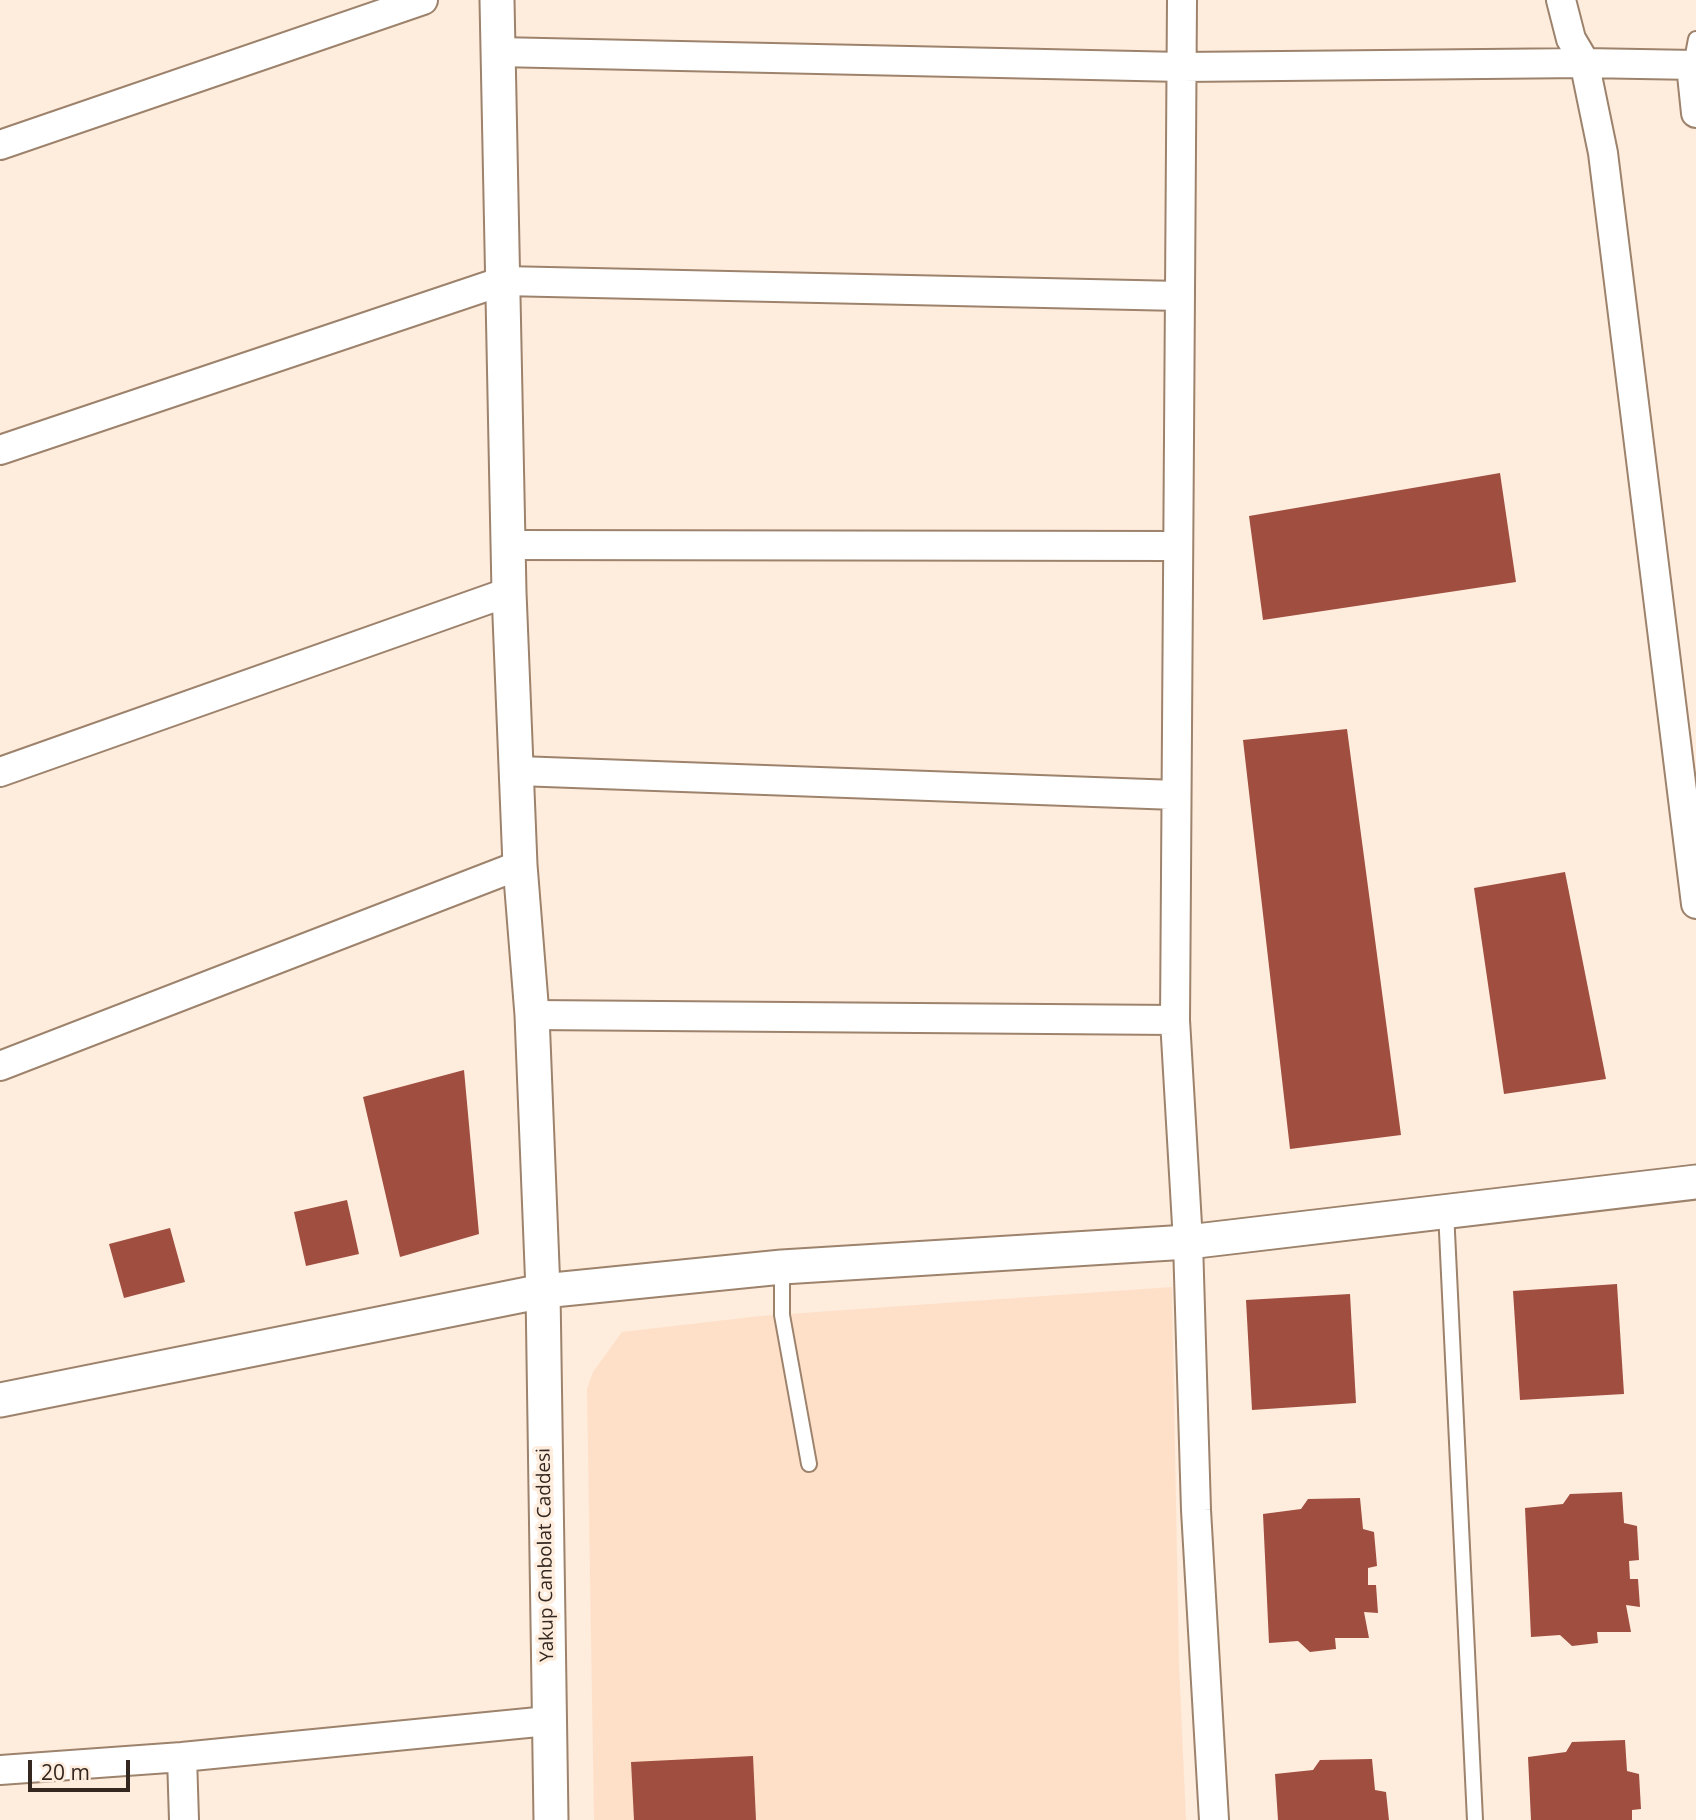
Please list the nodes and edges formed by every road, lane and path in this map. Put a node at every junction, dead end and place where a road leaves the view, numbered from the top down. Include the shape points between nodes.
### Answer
1 (423, 0) edge
2 (497, 0) edge
3 (1182, 0) edge
4 (1561, 0) edge
5 (498, 52) junction
6 (1694, 56) edge
7 (1584, 63) junction
8 (1182, 67) junction
9 (1696, 113) edge
10 (0, 145) edge
11 (503, 281) junction
12 (1180, 296) junction
13 (0, 450) edge
14 (508, 545) junction
15 (1178, 546) junction
16 (509, 593) junction
17 (518, 771) junction
18 (0, 772) edge
19 (1177, 795) junction
20 (520, 865) junction
21 (1696, 904) edge
22 (532, 1015) junction
23 (1175, 1020) junction
24 (0, 1066) edge
25 (1696, 1182) edge
26 (1446, 1211) junction
27 (1188, 1242) junction
28 (782, 1267) junction
29 (543, 1291) junction
30 (0, 1400) edge
31 (808, 1464) dead end
32 (548, 1721) junction
33 (182, 1757) junction
34 (0, 1770) edge
35 (184, 1820) edge
36 (551, 1820) edge
37 (1214, 1820) edge
38 (1475, 1820) edge

1 - 10 street
2 - 5 street, Yakup Canbolat Caddesi
3 - 8 street
4 - 7 street via 1571,39
5 - 8 street
5 - 11 street, Yakup Canbolat Caddesi
6 - 7 street
6 - 9 street
7 - 8 street
7 - 21 street via 1603,153
8 - 12 street
11 - 12 street
11 - 13 street
11 - 14 street, Yakup Canbolat Caddesi
12 - 15 street
14 - 15 street
14 - 16 street, Yakup Canbolat Caddesi
15 - 19 street
16 - 17 street, Yakup Canbolat Caddesi
16 - 18 street
17 - 19 street
17 - 20 street, Yakup Canbolat Caddesi
19 - 23 street
20 - 22 street, Yakup Canbolat Caddesi
20 - 24 street
22 - 23 street
22 - 29 street, Yakup Canbolat Caddesi
23 - 27 street
25 - 26 street
26 - 27 street
26 - 38 lane
27 - 28 street
27 - 37 street via 1196,1510
28 - 29 street
28 - 31 lane via 782,1315
29 - 30 street
29 - 32 street, Yakup Canbolat Caddesi
32 - 33 street
32 - 36 street, Yakup Canbolat Caddesi
33 - 34 street
33 - 35 street

